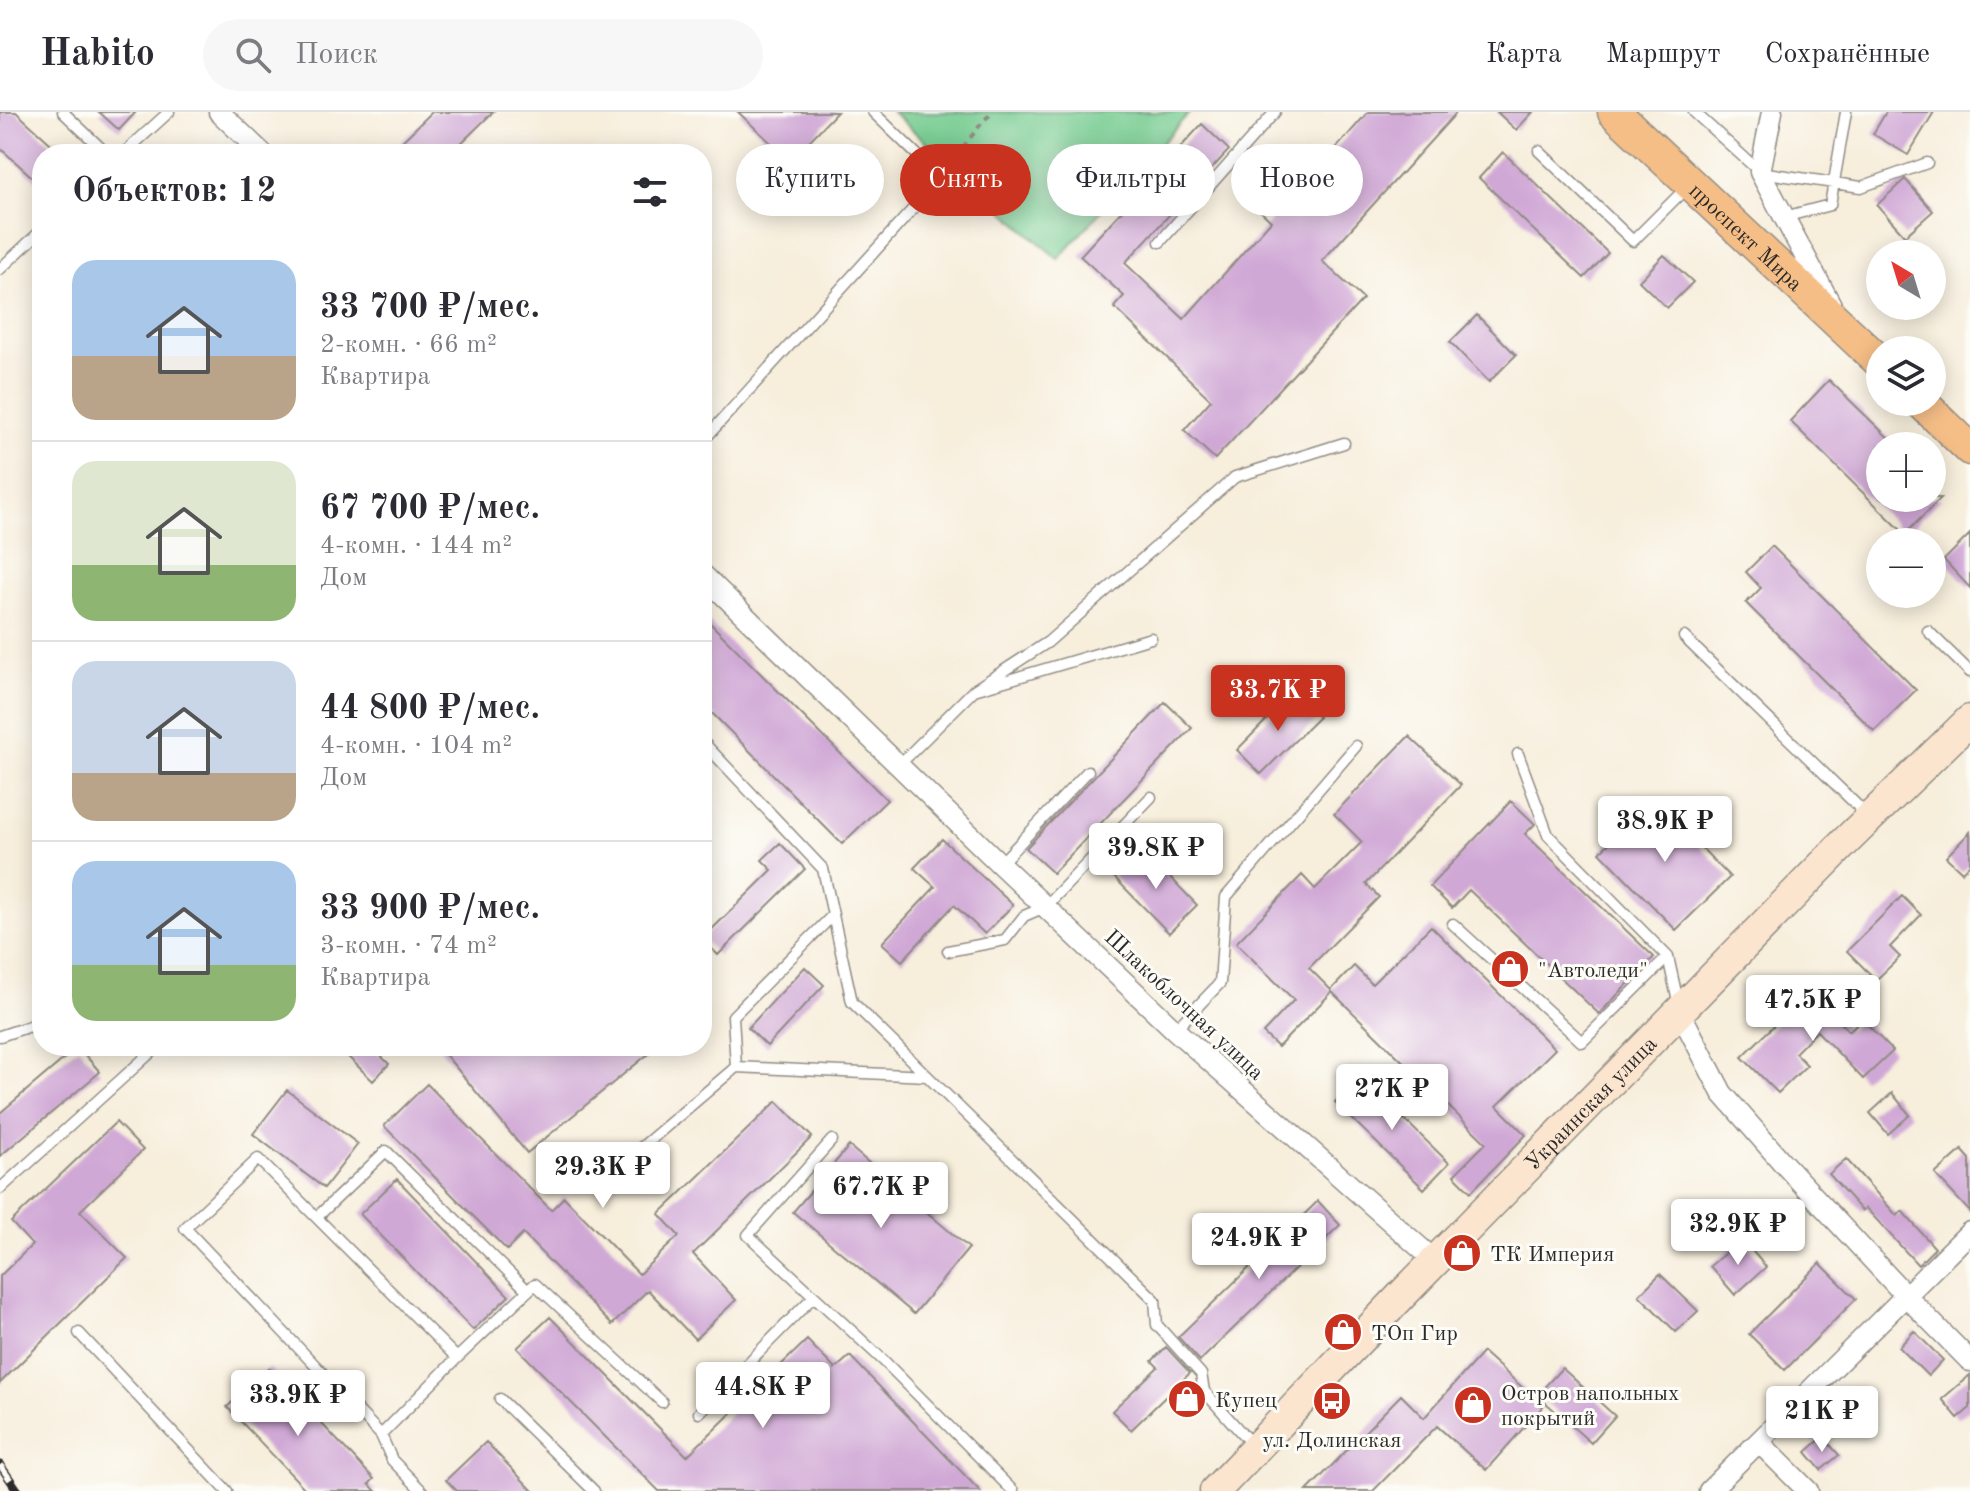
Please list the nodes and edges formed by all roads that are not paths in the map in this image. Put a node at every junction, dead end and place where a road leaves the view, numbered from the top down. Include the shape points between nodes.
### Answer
1 (63, 112) edge
2 (169, 112) edge
3 (219, 112) edge
4 (873, 112) edge
5 (1275, 112) edge
6 (1614, 112) edge
7 (1694, 112) edge
8 (1772, 112) edge
9 (1846, 112) edge
10 (97, 144) edge
11 (134, 144) edge
12 (253, 144) edge
13 (1539, 151) dead end
14 (1927, 163) dead end
15 (1760, 172) junction
16 (1690, 183) junction
17 (1834, 183) junction
18 (1784, 217) junction
19 (32, 239) edge
20 (1160, 242) dead end
21 (0, 269) edge
22 (1843, 326) junction
23 (1866, 348) edge
24 (1937, 416) edge
25 (712, 431) edge
26 (1344, 443) dead end
27 (1969, 445) edge
28 (712, 584) edge
29 (1928, 631) dead end
30 (1684, 637) dead end
31 (1151, 638) dead end
32 (1970, 672) edge
33 (974, 690) junction
34 (1970, 720) edge
35 (1356, 746) dead end
36 (712, 752) edge
37 (1518, 754) dead end
38 (899, 765) junction
39 (1088, 771) dead end
40 (1151, 797) dead end
41 (1870, 818) junction
42 (1000, 864) junction
43 (1045, 907) junction
44 (833, 915) junction
45 (1453, 924) dead end
46 (948, 951) dead end
47 (1668, 957) junction
48 (1680, 1012) junction
49 (32, 1025) edge
50 (1175, 1030) junction
51 (0, 1036) edge
52 (147, 1056) edge
53 (736, 1067) junction
54 (927, 1076) junction
55 (832, 1140) dead end
56 (566, 1156) dead end
57 (0, 1189) edge
58 (317, 1217) junction
59 (1970, 1232) edge
60 (1435, 1261) junction
61 (528, 1291) junction
62 (814, 1296) junction
63 (1906, 1296) junction
64 (79, 1333) dead end
65 (457, 1358) junction
66 (1970, 1361) edge
67 (500, 1399) dead end
68 (662, 1402) dead end
69 (699, 1413) dead end
70 (381, 1435) junction
71 (1759, 1442) junction
72 (1255, 1449) junction
73 (227, 1491) edge
74 (422, 1491) edge
75 (594, 1491) edge
76 (1013, 1491) edge
77 (1215, 1491) edge
78 (1709, 1491) edge
79 (1808, 1491) edge

1 - 10 lane
2 - 11 lane
3 - 12 street
4 - 25 lane via 941,178
5 - 20 lane
6 - 16 main road, проспект Мира
7 - 15 lane
8 - 15 street
9 - 17 lane
13 - 16 lane via 1633,241
14 - 17 lane via 1861,187
15 - 17 lane
15 - 18 street
16 - 22 main road, проспект Мира
17 - 18 lane via 1830,205
18 - 22 street
19 - 21 lane
22 - 23 main road, проспект Мира
24 - 27 main road
26 - 33 lane via 1235,477 1048,642
28 - 38 street, Шлакоблочная улица
29 - 32 lane
30 - 41 lane
31 - 33 lane
33 - 38 lane
34 - 41 main road, Украинская улица
35 - 50 lane via 1226,897 1220,983
36 - 44 lane via 823,869
37 - 47 lane via 1548,835
38 - 42 street, Шлакоблочная улица
39 - 42 lane
40 - 43 lane
41 - 48 main road, Украинская улица
42 - 43 street, Шлакоблочная улица
43 - 46 lane via 1024,916 1005,940
43 - 50 street, Шлакоблочная улица
44 - 53 lane via 733,1016
44 - 54 lane via 852,1002
45 - 47 lane via 1582,1042
47 - 48 lane
48 - 60 main road, Украинская улица
48 - 63 street via 1722,1093
49 - 51 lane
50 - 60 street, Шлакоблочная улица
52 - 57 lane
53 - 54 lane
53 - 56 lane via 609,1175
54 - 72 lane via 1155,1300 1157,1325 1201,1374 1204,1391
55 - 62 lane via 748,1235
58 - 61 lane via 386,1151
58 - 65 lane
58 - 70 lane via 258,1159 185,1228
59 - 63 street
60 - 72 main road, Украинская улица
61 - 65 lane
61 - 68 lane via 535,1284
62 - 69 lane
62 - 76 lane
63 - 66 street
63 - 71 street
64 - 73 lane
65 - 70 lane
67 - 75 lane
70 - 74 lane via 392,1460
71 - 78 street
71 - 79 street
72 - 77 main road, Украинская улица

